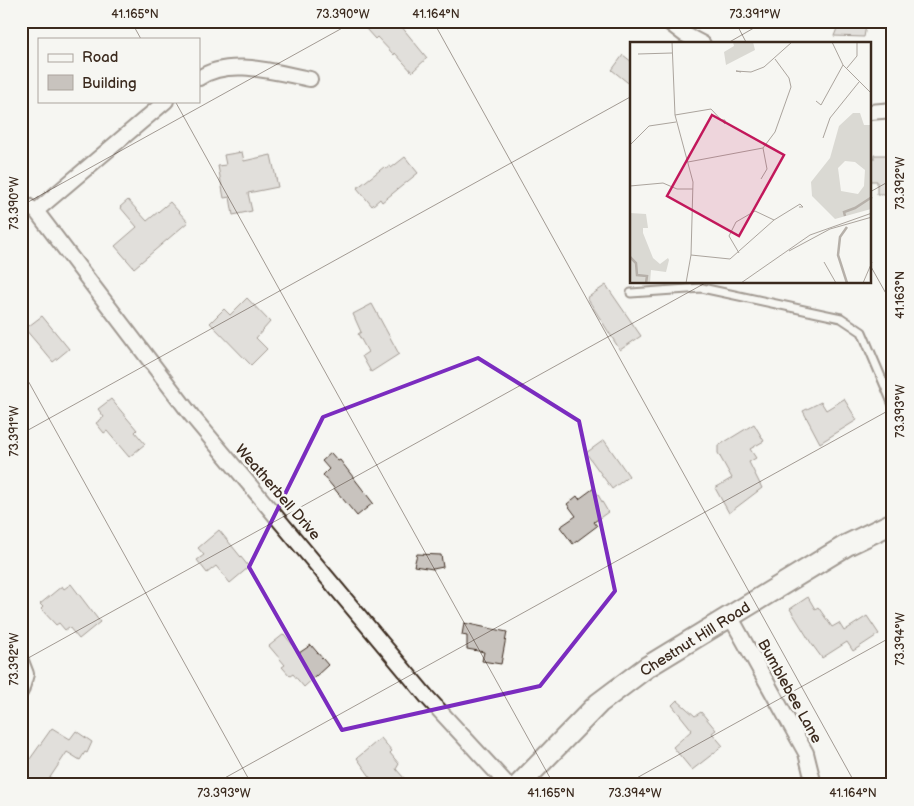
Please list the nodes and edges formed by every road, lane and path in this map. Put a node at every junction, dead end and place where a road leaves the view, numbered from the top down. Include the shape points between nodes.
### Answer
1 (667, 21) edge
2 (699, 42) edge
3 (200, 78) edge
4 (310, 79) dead end
5 (165, 102) edge
6 (893, 110) edge
7 (872, 112) edge
8 (21, 202) edge
9 (36, 211) junction
10 (631, 293) dead end
11 (893, 405) edge
12 (893, 522) edge
13 (730, 616) junction
14 (21, 661) edge
15 (21, 691) edge
16 (508, 785) edge
17 (519, 785) edge
18 (814, 785) edge

1 - 2 street
3 - 4 street via 224,69 245,68
5 - 9 street
6 - 7 street
8 - 9 street, Weatherbell Drive
9 - 16 street, Weatherbell Drive via 192,416 428,696
10 - 11 lane via 702,288 841,318 862,332
12 - 13 main road, Chestnut Hill Road via 847,545
13 - 17 main road, Chestnut Hill Road via 647,667 599,703
13 - 18 street, Bumblebee Lane via 806,754
14 - 15 street via 26,674

